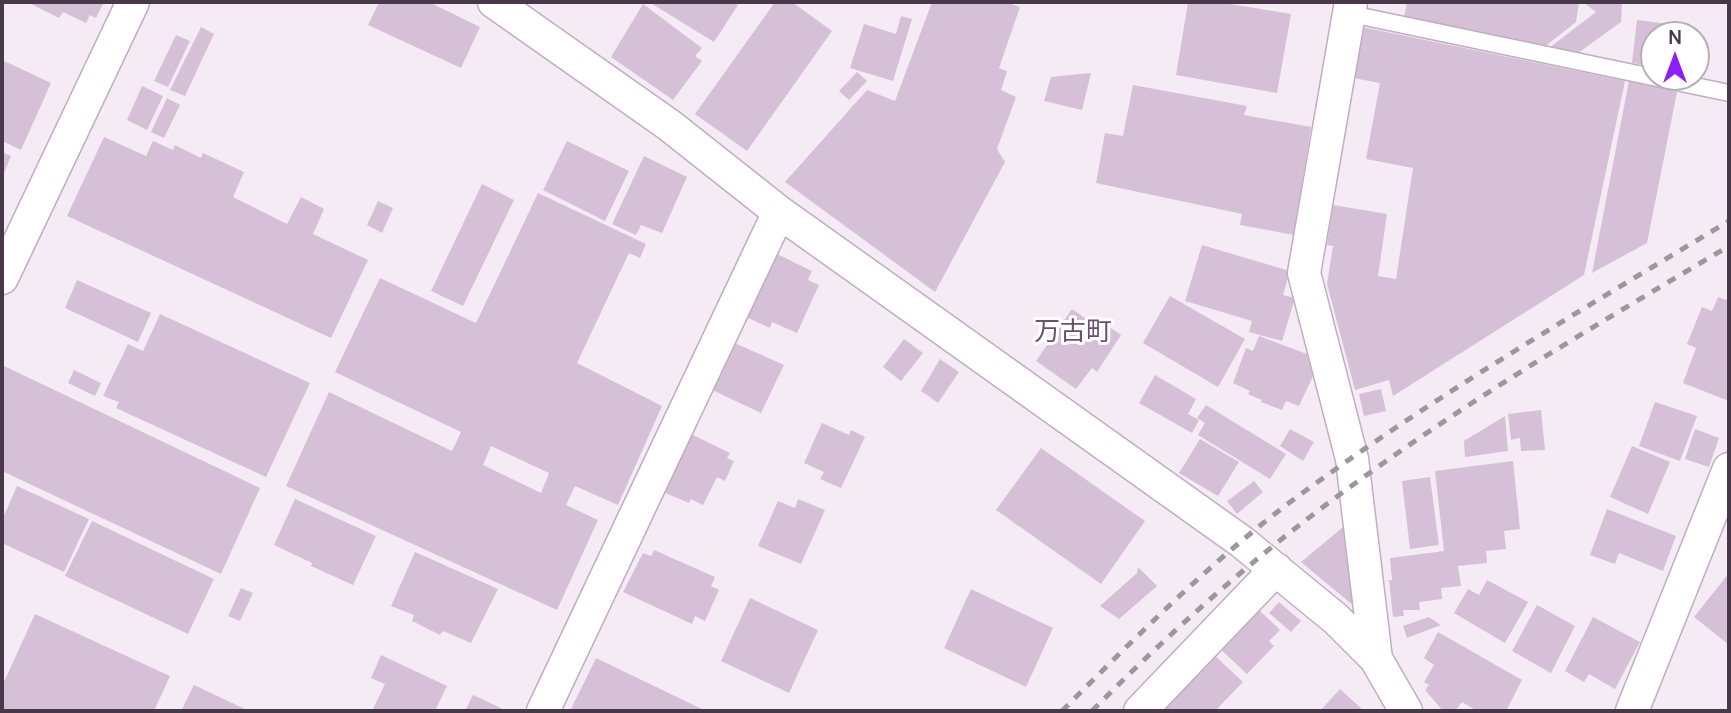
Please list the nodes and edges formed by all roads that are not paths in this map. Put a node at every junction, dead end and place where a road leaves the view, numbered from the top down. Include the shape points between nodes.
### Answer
1 (134, 2) edge
2 (494, 2) edge
3 (1351, 8) edge
4 (1729, 93) edge
5 (779, 212) junction
6 (2, 278) edge
7 (1729, 469) edge
8 (1276, 569) junction
9 (1376, 659) junction
10 (543, 711) edge
11 (1140, 711) edge
12 (1406, 711) edge
13 (1632, 711) edge

1 - 6 street
2 - 5 street via 669,125
3 - 4 lane
3 - 9 street via 1304,272 1352,459
5 - 8 street
5 - 10 street
7 - 13 street
8 - 9 street
8 - 11 street
9 - 12 street

